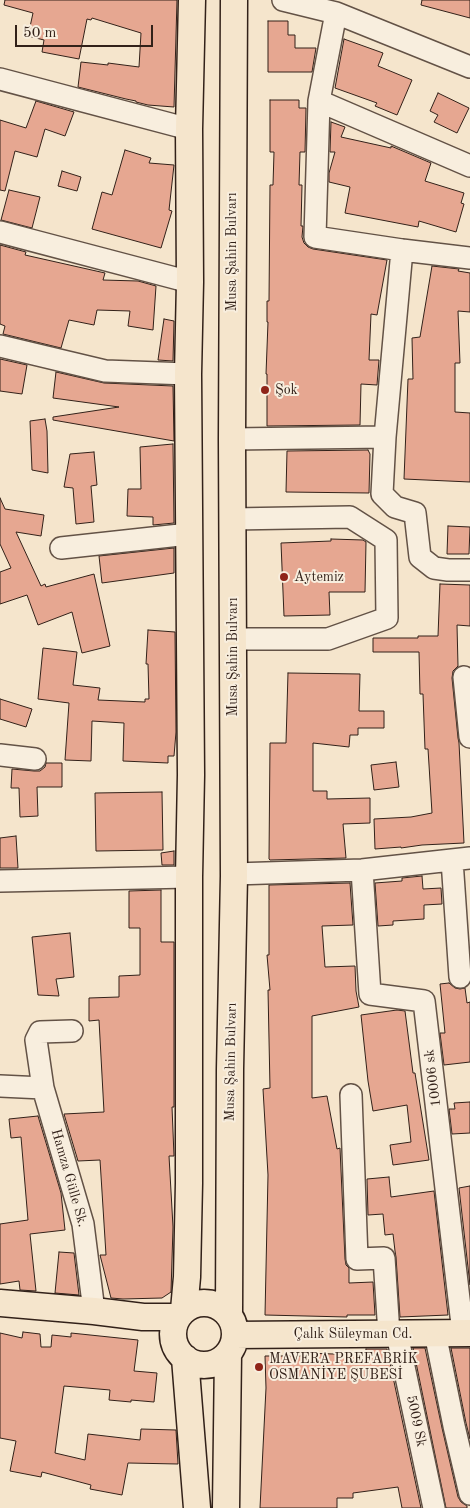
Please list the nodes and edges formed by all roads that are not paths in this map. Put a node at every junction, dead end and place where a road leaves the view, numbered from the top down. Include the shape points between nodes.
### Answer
1 (192, 0) edge
2 (234, 0) edge
3 (284, 0) edge
4 (336, 13) junction
5 (470, 67) edge
6 (0, 79) edge
7 (319, 101) junction
8 (189, 129) junction
9 (470, 166) edge
10 (0, 232) edge
11 (402, 250) junction
12 (470, 258) edge
13 (190, 282) junction
14 (0, 346) edge
15 (188, 374) junction
16 (385, 437) junction
17 (232, 439) junction
18 (232, 519) junction
19 (190, 534) junction
20 (61, 548) dead end
21 (470, 570) edge
22 (233, 639) junction
23 (464, 677) dead end
24 (470, 737) edge
25 (0, 755) edge
26 (35, 759) dead end
27 (461, 859) edge
28 (362, 870) junction
29 (234, 874) junction
30 (189, 878) junction
31 (0, 881) edge
32 (460, 977) dead end
33 (72, 1031) dead end
34 (0, 1086) edge
35 (43, 1088) junction
36 (351, 1095) dead end
37 (0, 1303) edge
38 (94, 1311) junction
39 (0, 1316) edge
40 (180, 1331) junction
41 (435, 1333) junction
42 (466, 1333) edge
43 (393, 1334) junction
44 (231, 1335) junction
45 (470, 1494) edge
46 (197, 1508) edge
47 (226, 1508) edge
48 (434, 1508) edge

1 - 8 main road
2 - 17 main road, Musa Şahin Bulvarı
3 - 4 street
4 - 5 street
4 - 7 street
6 - 8 street
7 - 9 street
7 - 11 street via 315,237
8 - 13 main road
10 - 13 street
11 - 12 street
11 - 16 street
13 - 15 main road
14 - 15 street via 105,371
15 - 19 main road
16 - 17 street
16 - 21 street via 382,494 396,507 415,513 420,557 434,568
17 - 18 main road, Musa Şahin Bulvarı
18 - 22 main road, Musa Şahin Bulvarı
18 - 22 street via 350,517 386,540 387,609 387,618 328,639
19 - 20 street
19 - 30 main road
22 - 29 main road, Musa Şahin Bulvarı
23 - 24 street
25 - 26 street
27 - 28 street
27 - 32 street
28 - 29 street
28 - 42 street, 10006 sk via 370,994 424,1001
29 - 44 main road, Musa Şahin Bulvarı via 230,1079
30 - 31 street
30 - 40 main road via 189,1184 187,1277
33 - 35 street, Hamza Gülle Sk. via 40,1032 36,1040
34 - 35 street
35 - 38 street, Hamza Gülle Sk. via 83,1224
36 - 43 street, 5009 Sk via 357,1259 384,1258
37 - 38 main road
38 - 40 main road via 143,1317
39 - 40 main road via 96,1321
40 - 44 main road via 199,1365 215,1363
40 - 44 main road via 193,1304 203,1302 222,1308
40 - 46 main road
41 - 42 main road, Çalık Süleyman Cd.
41 - 43 main road, Çalık Süleyman Cd.
41 - 45 street
43 - 44 main road, Çalık Süleyman Cd.
43 - 48 street, 5009 Sk
44 - 47 main road, Musa Şahin Bulvarı

